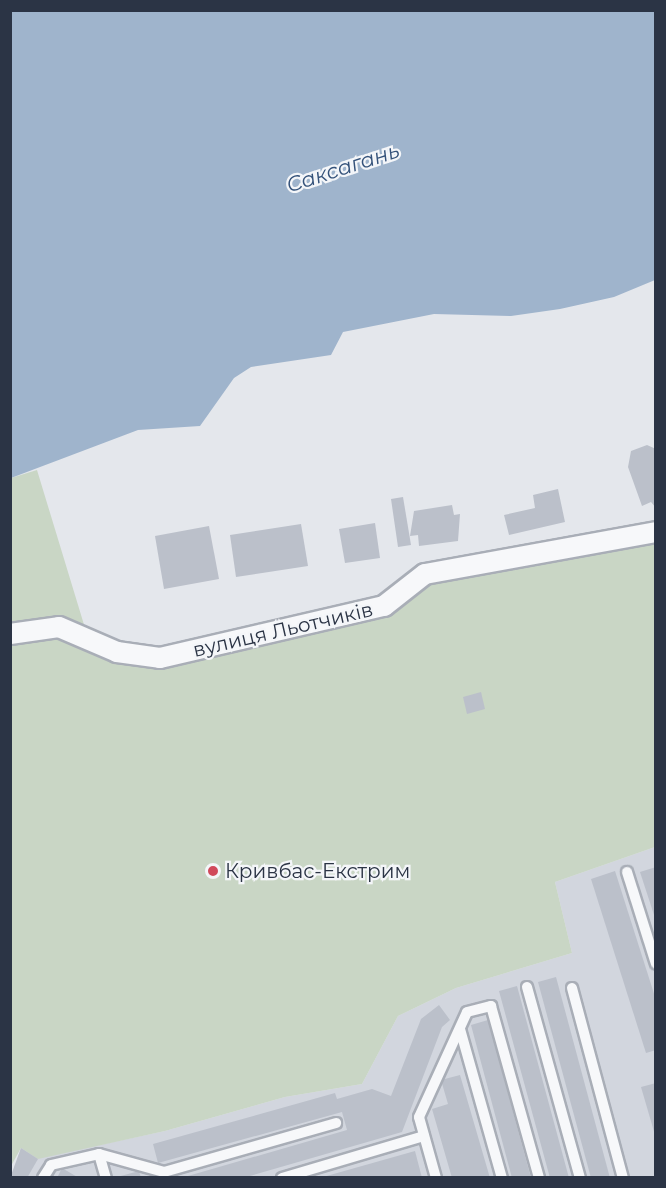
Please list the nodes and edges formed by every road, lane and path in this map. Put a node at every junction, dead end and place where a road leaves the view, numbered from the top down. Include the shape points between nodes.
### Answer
1 (656, 532) edge
2 (10, 634) edge
3 (627, 872) dead end
4 (656, 964) edge
5 (527, 987) dead end
6 (572, 988) dead end
7 (460, 1029) junction
8 (336, 1123) dead end
9 (424, 1136) junction
10 (99, 1154) junction
11 (43, 1178) edge
12 (106, 1178) edge
13 (282, 1178) edge
14 (436, 1178) edge
15 (502, 1178) edge
16 (539, 1178) edge
17 (580, 1178) edge
18 (623, 1178) edge

1 - 2 street, вулиця Льотчиків via 425,574 384,606 160,658 117,652 59,627
3 - 4 lane
5 - 17 lane
6 - 18 lane
7 - 9 lane via 418,1117
7 - 15 lane
7 - 16 lane via 467,1012 491,1006
8 - 10 lane via 164,1172
9 - 13 lane
9 - 14 lane
10 - 11 lane via 51,1165
10 - 12 lane

